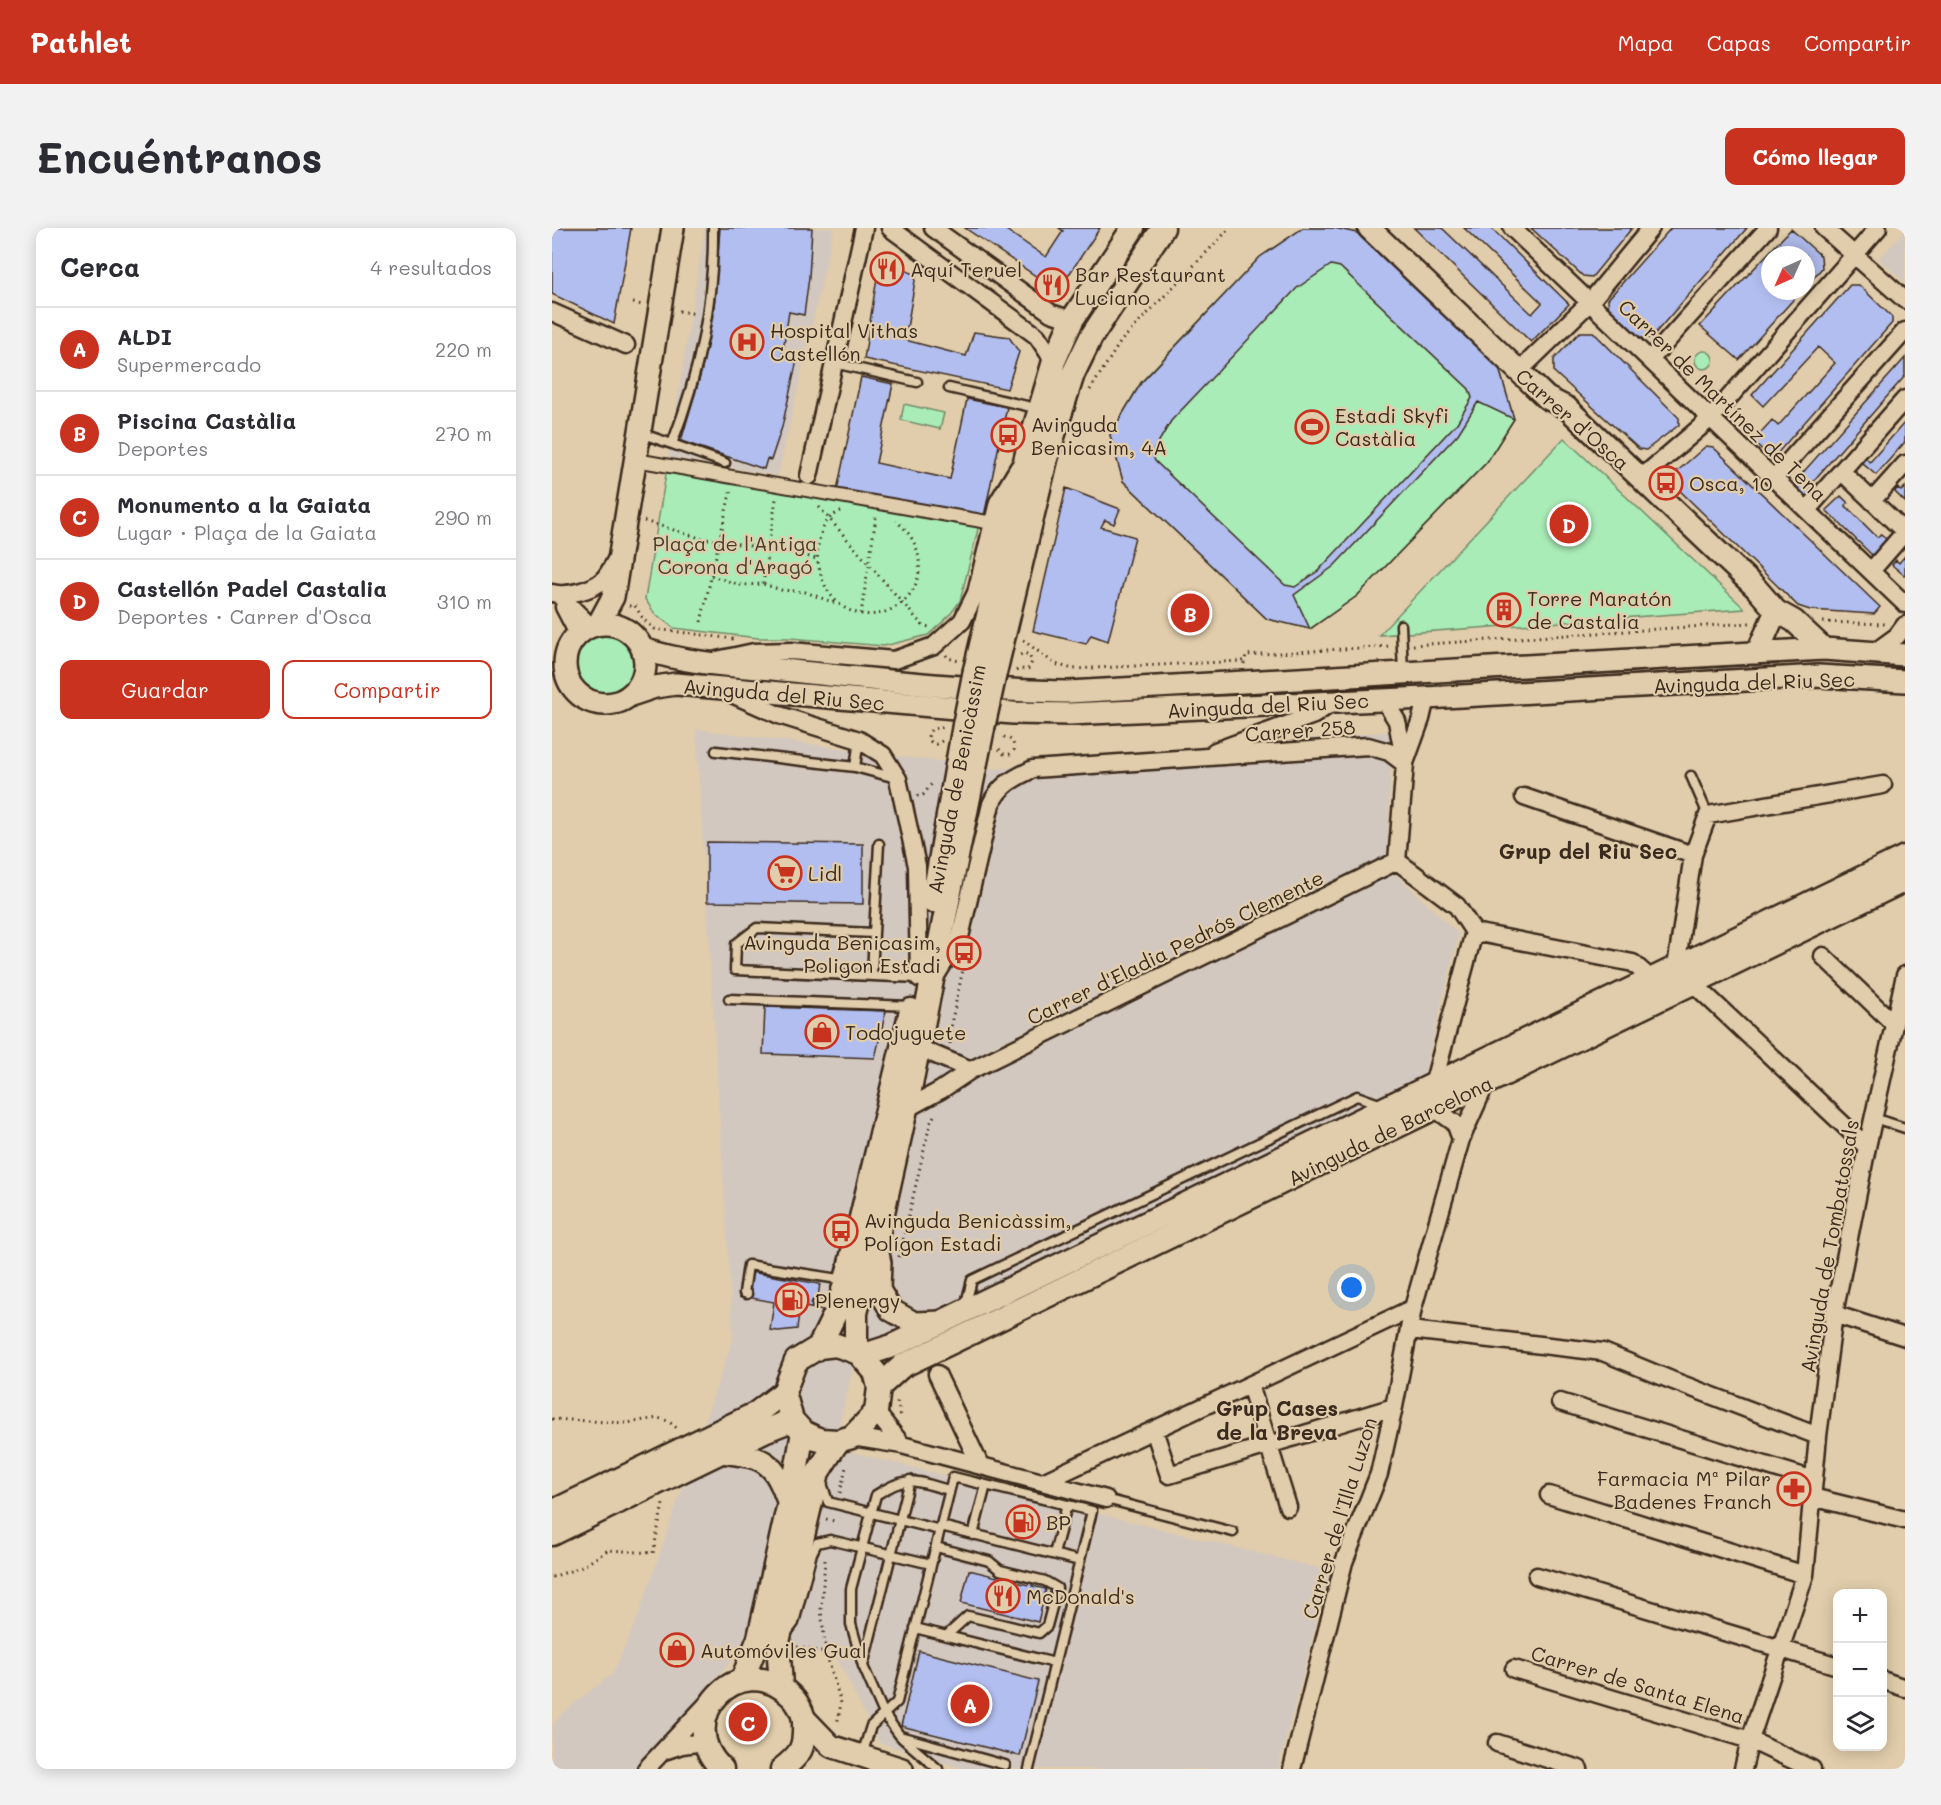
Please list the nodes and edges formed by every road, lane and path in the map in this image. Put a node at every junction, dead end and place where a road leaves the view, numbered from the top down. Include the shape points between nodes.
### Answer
1 (673, 228) edge
2 (713, 228) edge
3 (864, 228) edge
4 (891, 228) edge
5 (933, 228) edge
6 (1133, 228) edge
7 (1163, 228) edge
8 (1230, 228) edge
9 (1369, 228) edge
10 (1512, 228) edge
11 (1651, 228) edge
12 (1768, 228) edge
13 (1824, 228) edge
14 (1878, 228) edge
15 (1854, 255) junction
16 (1905, 300) edge
17 (1035, 302) junction
18 (1590, 302) junction
19 (552, 312) edge
20 (1072, 320) junction
21 (1022, 324) junction
22 (1905, 331) edge
23 (626, 345) dead end
24 (1650, 360) junction
25 (1054, 361) junction
26 (834, 363) junction
27 (1519, 371) junction
28 (917, 382) dead end
29 (949, 388) dead end
30 (1088, 393) dead end
31 (1905, 399) edge
32 (1040, 409) junction
33 (1711, 418) junction
34 (640, 433) junction
35 (672, 444) junction
36 (1027, 453) junction
37 (636, 460) junction
38 (725, 463) dead end
39 (1905, 464) edge
40 (1841, 471) junction
41 (734, 478) junction
42 (1641, 478) junction
43 (1774, 478) junction
44 (807, 483) junction
45 (778, 485) junction
46 (1872, 501) junction
47 (877, 508) junction
48 (1807, 510) junction
49 (627, 515) junction
50 (829, 519) junction
51 (993, 523) junction
52 (719, 541) junction
53 (768, 550) junction
54 (621, 552) junction
55 (817, 559) junction
56 (869, 564) junction
57 (1871, 571) junction
58 (711, 576) junction
59 (763, 584) junction
60 (555, 594) edge
61 (615, 601) junction
62 (836, 603) junction
63 (903, 603) junction
64 (1905, 603) edge
65 (861, 615) junction
66 (1780, 618) junction
67 (701, 622) dead end
68 (1899, 624) edge
69 (1401, 625) dead end
70 (627, 629) junction
71 (952, 631) junction
72 (577, 634) edge
73 (743, 640) dead end
74 (1024, 641) dead end
75 (1402, 646) junction
76 (946, 648) dead end
77 (644, 649) junction
78 (1824, 650) junction
79 (1875, 652) junction
80 (1757, 653) junction
81 (1246, 655) dead end
82 (1905, 655) edge
83 (1243, 661) dead end
84 (708, 662) junction
85 (1016, 663) dead end
86 (986, 671) junction
87 (559, 673) edge
88 (1403, 673) junction
89 (1905, 681) edge
90 (715, 687) junction
91 (634, 694) junction
92 (1426, 698) junction
93 (1384, 700) junction
94 (1333, 702) junction
95 (969, 731) junction
96 (859, 740) junction
97 (946, 745) dead end
98 (717, 751) dead end
99 (1195, 759) junction
100 (1405, 764) junction
101 (855, 767) junction
102 (939, 775) dead end
103 (1691, 776) dead end
104 (898, 779) junction
105 (1008, 781) joint
106 (1883, 785) dead end
107 (1524, 797) dead end
108 (903, 800) junction
109 (1708, 815) junction
110 (879, 844) dead end
111 (1692, 855) junction
112 (1905, 857) edge
113 (1397, 861) junction
114 (1905, 880) edge
115 (1474, 932) junction
116 (874, 933) junction
117 (1823, 956) dead end
118 (1676, 968) junction
119 (1905, 975) edge
120 (872, 976) junction
121 (1651, 980) junction
122 (925, 981) junction
123 (1693, 983) junction
124 (729, 999) dead end
125 (912, 1006) junction
126 (1894, 1024) junction
127 (919, 1048) junction
128 (971, 1070) junction
129 (1486, 1083) junction
130 (1433, 1085) junction
131 (1434, 1108) junction
132 (906, 1109) junction
133 (1874, 1118) junction
134 (1905, 1128) edge
135 (1461, 1139) junction
136 (1867, 1147) junction
137 (876, 1244) junction
138 (846, 1280) junction
139 (747, 1294) dead end
140 (1413, 1308) junction
141 (1834, 1314) junction
142 (943, 1322) junction
143 (1410, 1330) junction
144 (1905, 1337) edge
145 (819, 1347) junction
146 (859, 1354) junction
147 (938, 1374) dead end
148 (1250, 1385) junction
149 (784, 1392) junction
150 (888, 1393) junction
151 (1560, 1402) dead end
152 (1394, 1407) junction
153 (876, 1412) junction
154 (552, 1419) edge
155 (903, 1425) dead end
156 (798, 1426) junction
157 (1154, 1430) junction
158 (1818, 1436) junction
159 (845, 1439) junction
160 (702, 1440) junction
161 (1269, 1444) junction
162 (902, 1445) junction
163 (721, 1452) junction
164 (977, 1464) junction
165 (818, 1472) junction
166 (910, 1480) junction
167 (969, 1481) junction
168 (1043, 1482) junction
169 (986, 1485) junction
170 (1813, 1488) junction
171 (950, 1490) junction
172 (1549, 1496) dead end
173 (1106, 1499) joint
174 (1067, 1505) junction
175 (1288, 1506) dead end
176 (652, 1509) dead end
177 (799, 1510) junction
178 (552, 1512) edge
179 (870, 1513) junction
180 (899, 1520) junction
181 (1905, 1520) edge
182 (834, 1521) dead end
183 (940, 1528) junction
184 (1233, 1532) dead end
185 (552, 1534) edge
186 (973, 1535) junction
187 (861, 1547) junction
188 (936, 1547) junction
189 (891, 1554) junction
190 (1054, 1554) junction
191 (1080, 1561) junction
192 (931, 1564) junction
193 (1805, 1575) junction
194 (1537, 1576) dead end
195 (552, 1577) edge
196 (915, 1628) junction
197 (946, 1636) junction
198 (778, 1642) junction
199 (1780, 1648) junction
200 (826, 1653) dead end
201 (1055, 1663) junction
202 (1833, 1664) edge
203 (863, 1666) junction
204 (1514, 1669) dead end
205 (742, 1680) junction
206 (1887, 1682) edge
207 (781, 1686) junction
208 (1905, 1688) edge
209 (718, 1693) junction
210 (884, 1714) junction
211 (804, 1719) junction
212 (900, 1736) junction
213 (1750, 1740) junction
214 (704, 1742) junction
215 (1497, 1743) dead end
216 (831, 1746) junction
217 (660, 1753) junction
218 (862, 1756) junction
219 (790, 1763) edge
220 (1005, 1764) dead end
221 (646, 1769) edge
222 (722, 1769) edge
223 (902, 1769) edge
224 (938, 1769) edge
225 (1029, 1769) edge
226 (1292, 1769) edge
227 (1579, 1769) edge
228 (1743, 1769) edge
229 (1812, 1769) edge

1 - 34 street
2 - 35 lane via 711,286 699,364
3 - 26 street
4 - 21 street
5 - 17 street
6 - 20 main road, Avinguda de Benicàssim
7 - 86 main road, Avinguda de Benicàssim via 1091,337 1073,374
8 - 30 path via 1121,341
9 - 27 street, Carrer d'Osca
10 - 18 street, Carrer de Martínez de Tena
11 - 18 street
12 - 24 street
13 - 15 street
14 - 15 street
15 - 16 street
15 - 33 street
17 - 20 street
17 - 21 street
18 - 24 street, Carrer de Martínez de Tena
18 - 27 street
19 - 23 street
20 - 25 main road, Avinguda de Benicàssim
21 - 25 street via 1037,336
22 - 43 street
24 - 33 street, Carrer de Martínez de Tena
25 - 32 main road, Avinguda de Benicàssim
26 - 28 lane
26 - 44 street
27 - 42 street, Carrer d'Osca via 1547,398 1567,408
29 - 32 lane
31 - 40 street
32 - 36 main road, Avinguda de Benicàssim
33 - 42 street
33 - 43 street, Carrer de Martínez de Tena
34 - 35 lane
34 - 37 street
35 - 38 lane
36 - 51 street via 998,502
36 - 86 main road, Avinguda de Benicàssim
37 - 41 street
37 - 49 street
39 - 46 street
40 - 46 street
40 - 48 street
41 - 45 street
41 - 52 path
42 - 66 street, Carrer d'Osca via 1756,588
43 - 48 street, Carrer de Martínez de Tena
44 - 45 street
44 - 47 street
44 - 50 path
45 - 53 path
46 - 57 street via 1905,532
47 - 51 street
47 - 56 path
47 - 63 path via 914,539 920,561 916,584
48 - 57 street, Carrer de Martínez de Tena
49 - 52 path
49 - 54 street
50 - 55 path via 820,538
50 - 56 path
51 - 71 street via 976,593 962,621
52 - 53 path
52 - 58 path
53 - 55 path
53 - 59 path
54 - 60 street via 604,579 589,589
54 - 61 street
55 - 62 path via 822,583
56 - 63 path
56 - 65 path
57 - 64 street, Carrer de Martínez de Tena
58 - 59 path via 741,585
58 - 67 path
59 - 62 path
60 - 72 street
61 - 70 street
61 - 72 street
61 - 73 path via 635,606 655,629
62 - 65 path
63 - 65 path via 883,614
63 - 71 path via 923,626
66 - 68 path
66 - 75 path
66 - 78 street, Carrer d'Osca
66 - 80 street
68 - 79 street, Avinguda del Riu Sec via 1897,636
69 - 75 lane
70 - 72 street via 614,624
70 - 77 street
71 - 84 street via 934,646 894,660 791,651 754,652
72 - 87 street
74 - 83 path via 1055,664 1073,669
75 - 81 path
75 - 88 lane
76 - 86 path via 948,658
77 - 84 street, Avinguda del Riu Sec
77 - 91 street via 646,673
78 - 79 street, Avinguda del Riu Sec
78 - 80 street, Avinguda del Riu Sec
79 - 82 street, Avinguda del Riu Sec
80 - 88 street, Avinguda del Riu Sec
84 - 88 street, Avinguda del Riu Sec via 1016,692
85 - 86 path via 1024,653 1032,660 1027,670
86 - 95 main road, Avinguda de Benicàssim, bridge
87 - 91 street via 575,693 594,704 615,704
89 - 92 street, Avinguda del Riu Sec via 1819,676
90 - 91 street, Avinguda del Riu Sec via 676,684
90 - 94 street, Avinguda del Riu Sec via 1013,713
90 - 96 street via 779,715
92 - 93 street, Avinguda del Riu Sec
92 - 100 street
93 - 94 street, Avinguda del Riu Sec
93 - 100 street via 1397,721
94 - 99 street, Carrer 258 via 1314,715
95 - 95 path via 936,744 928,737 933,728
95 - 95 path via 1005,754 1014,750 1011,739
95 - 97 path
95 - 122 main road, Avinguda de Benicàssim
96 - 101 lane
96 - 104 street via 883,755
98 - 101 lane
99 - 100 street, Carrer 258 via 1368,746 1389,752
99 - 105 street, Carrer 258 via 1034,769
100 - 113 street
101 - 104 lane
102 - 108 path via 923,795
103 - 109 lane
104 - 108 street
105 - 122 street, Avinguda de Benicàssim via 990,804 960,937
106 - 109 street
107 - 111 street
108 - 122 street via 917,866
109 - 111 street
110 - 116 lane
111 - 118 street
112 - 118 main road, Avinguda de Barcelona
113 - 115 street via 1457,906
113 - 128 street, Carrer d'Eladia Pedrós Clemente
114 - 123 main road, Avinguda de Barcelona
115 - 121 street via 1633,963
115 - 130 street
116 - 120 lane
116 - 120 lane via 757,928 736,944 735,970
117 - 126 street
118 - 121 main road, Avinguda de Barcelona
119 - 126 street, Avinguda de Tombatossals
120 - 122 lane
121 - 130 main road, Avinguda de Barcelona
122 - 125 main road, Avinguda de Benicàssim
122 - 127 main road, Avinguda de Benicàssim
123 - 129 main road, Avinguda de Barcelona
123 - 136 street
124 - 125 lane
125 - 138 main road, Avinguda de Benicàssim
126 - 133 street, Avinguda de Tombatossals
127 - 128 street
127 - 132 main road, Avinguda de Benicàssim
128 - 132 street, Carrer d'Eladia Pedrós Clemente
129 - 131 main road, Avinguda de Barcelona
129 - 135 street, Carrer de l'Illa Luzon
130 - 142 main road, Avinguda de Barcelona
131 - 135 street via 1455,1123
131 - 150 main road, Avinguda de Barcelona via 902,1366
132 - 137 main road, Avinguda de Benicàssim
133 - 134 lane
133 - 136 street, Avinguda de Tombatossals
135 - 140 street, Carrer de l'Illa Luzon
136 - 141 street, Avinguda de Tombatossals
137 - 142 street, Avinguda de Barcelona via 879,1290 891,1310 914,1323
137 - 146 main road, Avinguda de Benicàssim via 856,1313
138 - 139 lane via 748,1265 744,1293
138 - 145 main road, Avinguda de Benicàssim via 827,1306
140 - 143 street, Carrer de l'Illa Luzon
140 - 148 street
141 - 144 street
141 - 158 street, Avinguda de Tombatossals
142 - 146 main road, Avinguda de Barcelona via 892,1346
143 - 152 street, Carrer de l'Illa Luzon
143 - 158 street via 1603,1352
145 - 146 main road via 836,1346
145 - 149 main road via 796,1361
146 - 150 main road
147 - 164 street
148 - 157 street
148 - 161 street
149 - 156 main road
149 - 160 main road via 755,1414
150 - 153 main road
150 - 155 path
151 - 170 street
152 - 161 street
152 - 226 street, Carrer de l'Illa Luzon via 1379,1474 1344,1562
153 - 159 main road
153 - 162 street
154 - 160 path via 626,1423 658,1418 680,1431 696,1429
156 - 159 main road via 820,1440
156 - 163 main road via 764,1431
156 - 177 main road
157 - 161 street via 1168,1475
157 - 168 street
158 - 170 street, Avinguda de Tombatossals
159 - 162 street
159 - 165 main road
160 - 178 main road
161 - 175 street
162 - 164 street
163 - 177 street via 747,1455 766,1463
163 - 185 main road
164 - 167 lane
164 - 168 street
165 - 177 main road
165 - 179 lane via 828,1502
166 - 171 lane
166 - 179 lane via 894,1483 876,1495
166 - 180 lane
167 - 169 lane
167 - 171 lane via 953,1477
168 - 173 street
169 - 174 lane
169 - 186 lane
170 - 181 street
170 - 193 street, Avinguda de Tombatossals
171 - 183 lane
172 - 193 street
173 - 184 lane
174 - 190 lane
174 - 191 lane via 1092,1511
176 - 195 path via 663,1504 653,1553 608,1550 582,1567
177 - 182 path
177 - 198 main road
177 - 205 main road
179 - 180 lane
179 - 187 lane
180 - 183 lane
180 - 189 lane
183 - 186 lane
183 - 188 lane
186 - 190 lane
187 - 189 lane
187 - 198 lane via 830,1540 817,1543 794,1623
187 - 203 lane via 851,1589 851,1624
188 - 192 lane
188 - 197 lane via 988,1561 1000,1570 1045,1581 1057,1588 1047,1626 1040,1633 968,1616
189 - 192 lane
189 - 203 lane
190 - 191 lane
191 - 201 lane
192 - 196 lane
193 - 199 street, Avinguda de Tombatossals
194 - 199 street
196 - 197 lane
196 - 210 lane via 897,1702
197 - 201 lane
198 - 200 path
198 - 207 main road
199 - 202 street
199 - 213 street, Avinguda de Tombatossals
201 - 225 lane
203 - 210 lane
204 - 213 street, Carrer de Santa Elena
205 - 207 main road via 762,1679
205 - 209 main road
206 - 208 street
207 - 211 main road via 796,1700
209 - 214 main road via 704,1717
209 - 217 street
210 - 212 lane
210 - 218 lane via 871,1726
211 - 216 street
211 - 219 main road via 804,1739
212 - 220 lane
212 - 224 lane
213 - 228 street, Avinguda de Tombatossals
213 - 229 street, Carrer de Santa Elena
214 - 217 street
214 - 222 main road
215 - 227 street
216 - 218 street
216 - 219 street
217 - 221 street
218 - 223 street

